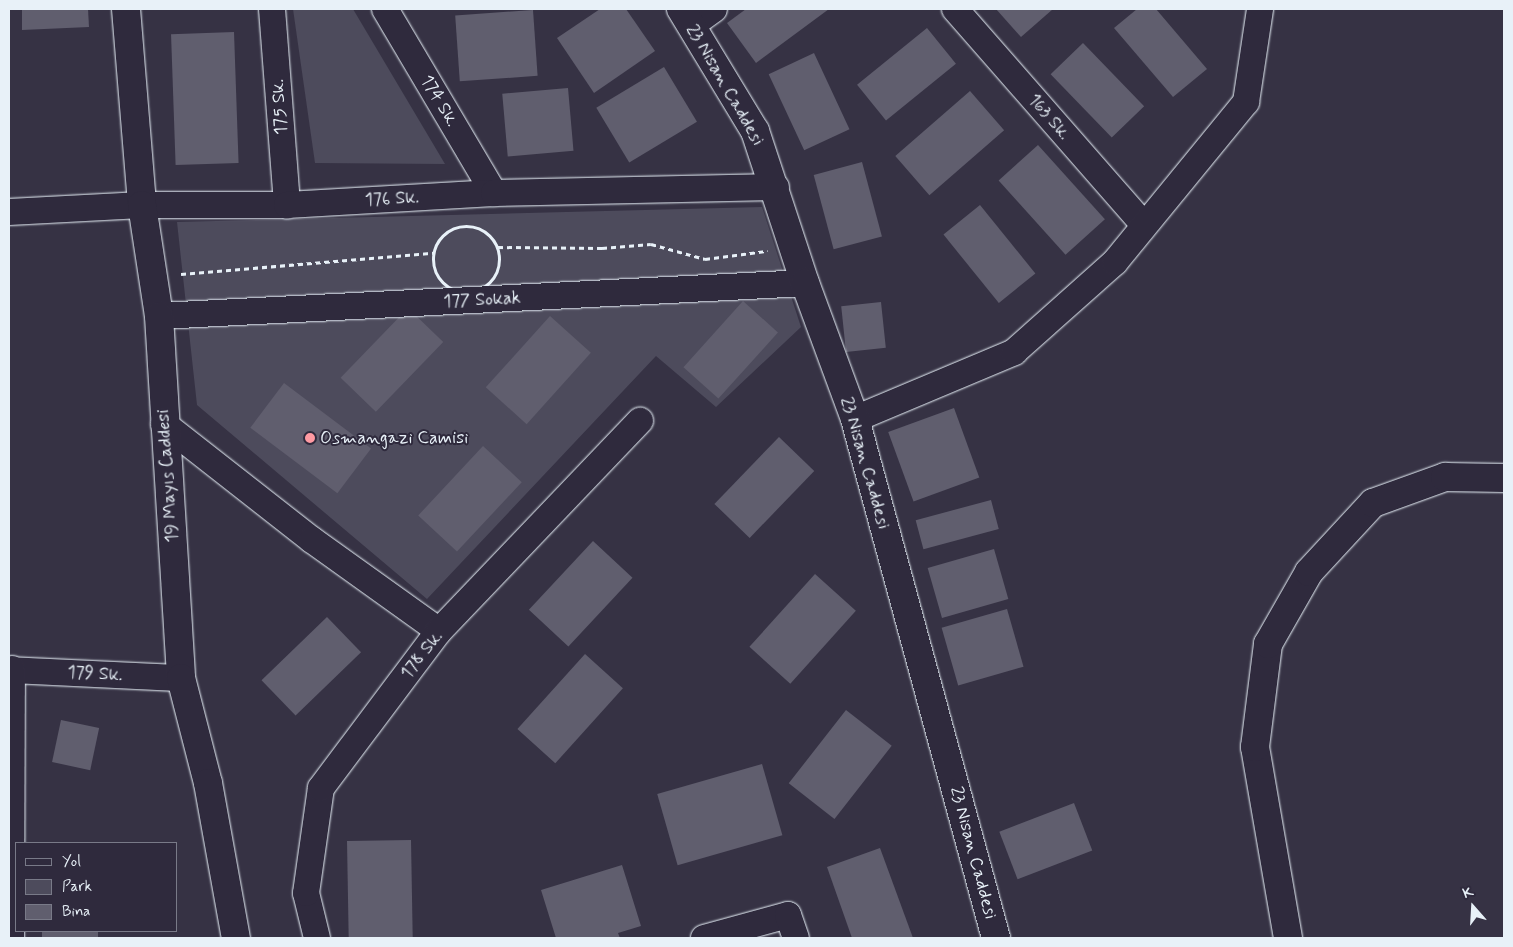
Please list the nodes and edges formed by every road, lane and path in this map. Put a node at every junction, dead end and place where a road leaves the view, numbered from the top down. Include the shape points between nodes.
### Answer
1 (126, 9) edge
2 (272, 9) edge
3 (385, 9) edge
4 (714, 9) edge
5 (955, 9) edge
6 (1260, 9) edge
7 (686, 17) edge
8 (776, 187) junction
9 (494, 193) junction
10 (288, 205) junction
11 (142, 206) junction
12 (9, 212) edge
13 (1143, 224) junction
14 (498, 247) junction
15 (794, 248) junction
16 (434, 253) junction
17 (153, 276) junction
18 (805, 283) junction
19 (159, 316) junction
20 (855, 419) junction
21 (640, 421) dead end
22 (164, 424) junction
23 (1504, 478) edge
24 (439, 631) junction
25 (10, 670) edge
26 (181, 678) junction
27 (11, 938) edge
28 (236, 938) edge
29 (317, 938) edge
30 (704, 938) edge
31 (796, 938) edge
32 (996, 938) edge
33 (1288, 938) edge

1 - 11 street, 19 Mayıs Caddesi
2 - 10 street, 175 Sk.
3 - 9 street, 174 Sk.
4 - 7 street
5 - 13 street, 163 Sk.
6 - 13 street via 1246,102
7 - 8 street, 23 Nisan Caddesi via 755,131
8 - 9 street, 176 Sk.
8 - 15 street, 23 Nisan Caddesi
9 - 10 street, 176 Sk.
10 - 11 street, 176 Sk.
11 - 12 street, 176 Sk.
11 - 17 street, 19 Mayıs Caddesi
13 - 20 street via 1115,262 1014,352
14 - 15 path via 602,248 651,244 705,258
14 - 16 path via 485,230 464,225 444,234
14 - 16 path via 500,258 494,279 475,291 464,292 444,284 433,264
15 - 18 street, 23 Nisan Caddesi
16 - 17 path
17 - 19 street, 19 Mayıs Caddesi
18 - 19 street, 177 Sokak
18 - 20 street, 23 Nisan Caddesi
19 - 22 street, 19 Mayıs Caddesi
20 - 32 street, 23 Nisan Caddesi
21 - 24 street, 178 Sk.
22 - 24 street via 312,540
22 - 26 street, 19 Mayıs Caddesi
23 - 33 street via 1445,477 1373,503 1309,572 1268,644 1255,747
24 - 29 street, 178 Sk. via 321,788 306,893
25 - 26 street, 179 Sk.
25 - 27 street
26 - 28 street, 19 Mayıs Caddesi via 208,783
30 - 31 street via 788,915

